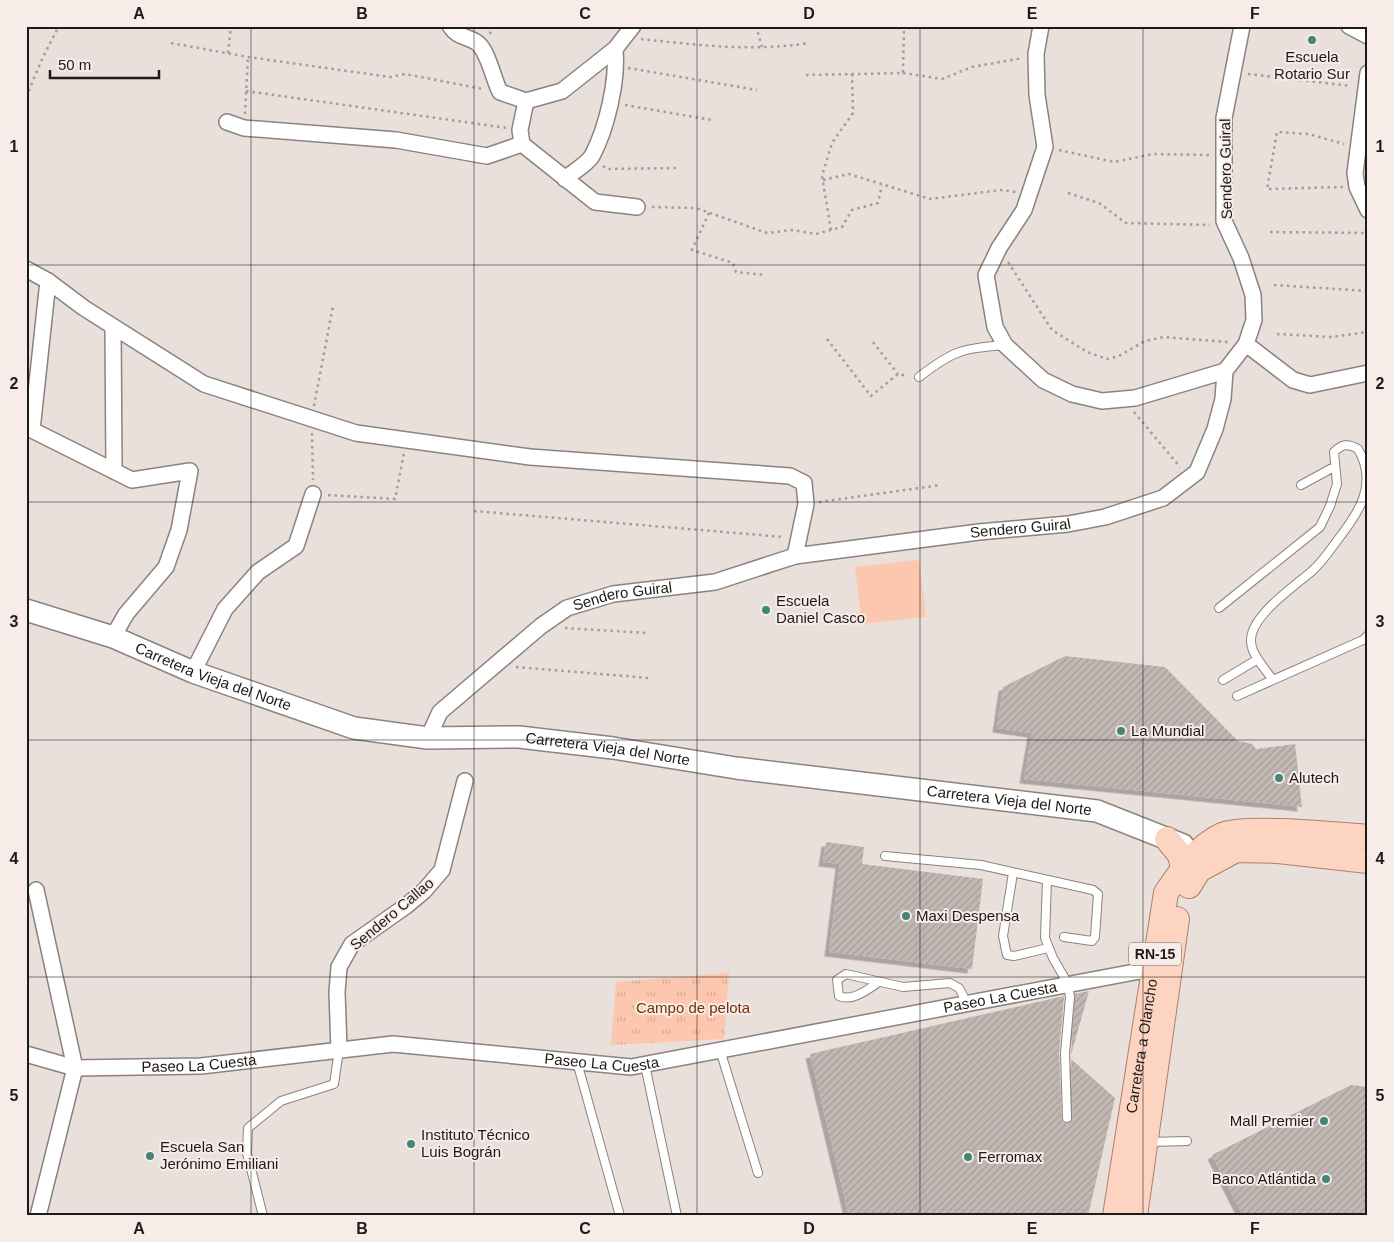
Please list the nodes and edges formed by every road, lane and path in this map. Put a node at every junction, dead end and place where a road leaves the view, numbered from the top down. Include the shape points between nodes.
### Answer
1 (59, 26) edge
2 (231, 26) edge
3 (450, 26) edge
4 (756, 26) edge
5 (904, 26) edge
6 (1041, 26) edge
7 (1242, 26) edge
8 (1350, 26) edge
9 (1368, 36) edge
10 (624, 38) edge
11 (171, 43) dead end
12 (809, 43) dead end
13 (762, 47) junction
14 (228, 53) junction
15 (1036, 54) junction
16 (248, 57) junction
17 (617, 66) junction
18 (1234, 71) junction
19 (903, 73) junction
20 (806, 74) dead end
21 (852, 74) junction
22 (1367, 80) edge
23 (757, 90) dead end
24 (246, 91) junction
25 (500, 92) junction
26 (26, 97) edge
27 (526, 101) junction
28 (611, 102) junction
29 (712, 120) dead end
30 (227, 122) dead end
31 (244, 128) junction
32 (521, 137) junction
33 (1045, 147) junction
34 (1357, 149) junction
35 (1223, 156) junction
36 (591, 157) junction
37 (678, 168) dead end
38 (566, 179) junction
39 (823, 180) junction
40 (882, 185) junction
41 (1357, 187) junction
42 (1068, 193) dead end
43 (1030, 194) junction
44 (637, 207) joint
45 (1368, 210) edge
46 (709, 213) junction
47 (1226, 226) junction
48 (831, 230) junction
49 (1270, 232) dead end
50 (1368, 233) edge
51 (999, 248) junction
52 (26, 269) edge
53 (765, 275) dead end
54 (48, 281) junction
55 (1274, 285) dead end
56 (1368, 291) edge
57 (333, 306) dead end
58 (113, 326) junction
59 (1368, 332) edge
60 (1277, 334) dead end
61 (827, 339) dead end
62 (873, 342) dead end
63 (1246, 344) junction
64 (1005, 346) junction
65 (1225, 371) junction
66 (1368, 373) edge
67 (898, 374) junction
68 (919, 377) joint
69 (1122, 399) junction
70 (312, 418) junction
71 (29, 428) edge
72 (407, 440) junction
73 (1334, 467) junction
74 (114, 471) junction
75 (1189, 478) junction
76 (941, 485) dead end
77 (1301, 485) dead end
78 (313, 494) junction
79 (806, 504) junction
80 (474, 511) dead end
81 (798, 538) junction
82 (795, 556) junction
83 (1219, 608) dead end
84 (26, 610) edge
85 (541, 626) junction
86 (647, 633) dead end
87 (1368, 636) edge
88 (113, 637) junction
89 (1258, 659) junction
90 (495, 665) junction
91 (193, 672) junction
92 (649, 678) dead end
93 (1223, 680) dead end
94 (1273, 680) junction
95 (1237, 696) dead end
96 (428, 738) junction
97 (465, 781) dead end
98 (1368, 837) edge
99 (1168, 839) junction
100 (1199, 851) junction
101 (885, 856) dead end
102 (1368, 860) edge
103 (1182, 868) junction
104 (1012, 873) junction
105 (1047, 880) junction
106 (36, 890) dead end
107 (1064, 937) dead end
108 (1048, 948) junction
109 (1162, 967) junction
110 (879, 982) junction
111 (1068, 984) junction
112 (967, 1003) junction
113 (339, 1050) junction
114 (720, 1050) junction
115 (26, 1054) edge
116 (577, 1062) junction
117 (645, 1064) junction
118 (75, 1068) junction
119 (1067, 1118) dead end
120 (1187, 1141) dead end
121 (1145, 1142) junction
122 (758, 1174) dead end
123 (38, 1216) edge
124 (263, 1216) edge
125 (620, 1216) edge
126 (677, 1216) edge
127 (1115, 1216) edge
128 (1136, 1216) edge

1 - 26 path
2 - 14 path
3 - 25 street via 462,38 477,42 486,53
4 - 13 path
5 - 19 path
6 - 15 street
7 - 18 street, Sendero Guiral
8 - 9 street
10 - 13 path via 713,47
10 - 17 street
10 - 27 street via 562,90
11 - 14 path
12 - 13 path
14 - 16 path
15 - 19 path via 972,68 942,80
15 - 33 street
16 - 24 path
16 - 25 path via 390,76 405,74
17 - 23 path
17 - 28 street
18 - 22 path via 1266,78
18 - 35 street, Sendero Guiral via 1224,118
19 - 21 path
20 - 21 path
21 - 39 path via 852,113 832,143
22 - 34 street
24 - 31 path
24 - 32 path
25 - 27 street
27 - 32 street
28 - 29 path
28 - 36 street
30 - 31 street
31 - 32 street via 396,140 487,156
32 - 38 street
33 - 35 path via 1114,162 1153,154
33 - 43 street
34 - 41 street
34 - 41 path via 1308,134 1277,132 1268,189
35 - 47 street, Sendero Guiral
36 - 37 path via 607,169
36 - 38 street
38 - 44 street via 595,202
39 - 40 path via 848,174
39 - 48 path
40 - 43 path via 930,199 1001,190
40 - 48 path via 878,203 852,210 842,227
41 - 45 street
42 - 47 path via 1099,204 1126,224
43 - 51 street via 1024,210
44 - 46 path via 696,208
46 - 48 path via 767,232 792,230 816,234
46 - 53 path via 692,250 733,263 736,272
47 - 63 street, Sendero Guiral via 1253,295 1254,320
49 - 50 path
51 - 63 path via 1052,330 1087,352 1106,359 1145,341 1164,337
51 - 64 street via 986,274 995,327
52 - 54 street
54 - 58 street
54 - 71 street
55 - 56 path
57 - 70 path
58 - 70 street via 204,384
58 - 74 street
59 - 60 path via 1331,337
61 - 67 path via 871,396
62 - 67 path
63 - 65 street, Sendero Guiral
63 - 66 street via 1294,380 1310,385
64 - 68 lane via 964,350 948,356
64 - 69 street via 1043,380 1072,394 1102,401
65 - 69 street
65 - 75 street, Sendero Guiral via 1223,399 1215,429 1197,472
67 - 68 path
69 - 75 path
70 - 72 street via 356,433
70 - 78 path
71 - 74 street
72 - 78 path via 395,499
72 - 79 street via 530,457 790,476 804,483
73 - 77 lane
73 - 83 lane via 1337,484 1320,527
73 - 89 lane via 1334,452 1342,445 1358,449 1366,477 1360,509 1318,565 1260,618 1250,642
74 - 88 street via 132,480 190,471 179,530 166,567 126,614
75 - 82 street, Sendero Guiral via 1163,498 1105,517
76 - 79 path
78 - 91 street via 296,546 258,572 225,609
79 - 81 street
80 - 81 path
81 - 82 street
82 - 85 street, Sendero Guiral via 715,582 613,594 567,608
84 - 88 street, Carretera Vieja del Norte
85 - 86 path
85 - 90 street, Sendero Guiral
87 - 94 lane
88 - 91 street, Carretera Vieja del Norte
89 - 93 lane
89 - 94 lane
90 - 92 path
90 - 96 street, Sendero Guiral via 440,712
91 - 96 street, Carretera Vieja del Norte via 354,728
94 - 95 lane
96 - 99 street, Carretera Vieja del Norte via 528,738 736,768 1097,811
97 - 113 street, Sendero Callao via 442,870 418,896 352,944 340,967 337,992
98 - 100 main road, Carretera a Olancho / RN-15 via 1260,831 1223,834
99 - 100 street, Carretera Vieja del Norte
99 - 103 main road via 1180,855
100 - 103 main road, Carretera a Olancho / RN-15
101 - 104 lane via 981,865
102 - 109 main road, Carretera a Olancho / RN-15 via 1236,850 1199,870 1179,901
103 - 109 main road, Carretera a Olancho / RN-15 via 1166,893
104 - 105 lane
104 - 108 lane via 1003,936 1007,954 1014,956
105 - 107 lane via 1094,890 1098,894 1092,941
105 - 108 lane via 1045,938
106 - 118 street
108 - 111 lane
109 - 111 street, Paseo La Cuesta
109 - 121 main road, Carretera a Olancho / RN-15
109 - 127 main road, Carretera a Olancho / RN-15
110 - 110 lane via 846,974 838,980 837,988 839,996 845,998 857,996
110 - 112 lane via 903,987 950,982 959,988
111 - 112 street, Paseo La Cuesta
111 - 119 lane
112 - 114 street, Paseo La Cuesta
113 - 116 street, Paseo La Cuesta via 393,1044
113 - 118 street, Paseo La Cuesta via 201,1066
113 - 124 lane via 334,1084 281,1101 248,1128 247,1153
114 - 117 street, Paseo La Cuesta
114 - 122 lane
115 - 118 street, Paseo La Cuesta
116 - 117 street, Paseo La Cuesta via 631,1067
116 - 125 lane
117 - 126 lane
118 - 123 street
120 - 121 lane
121 - 128 main road, Carretera a Olancho / RN-15

